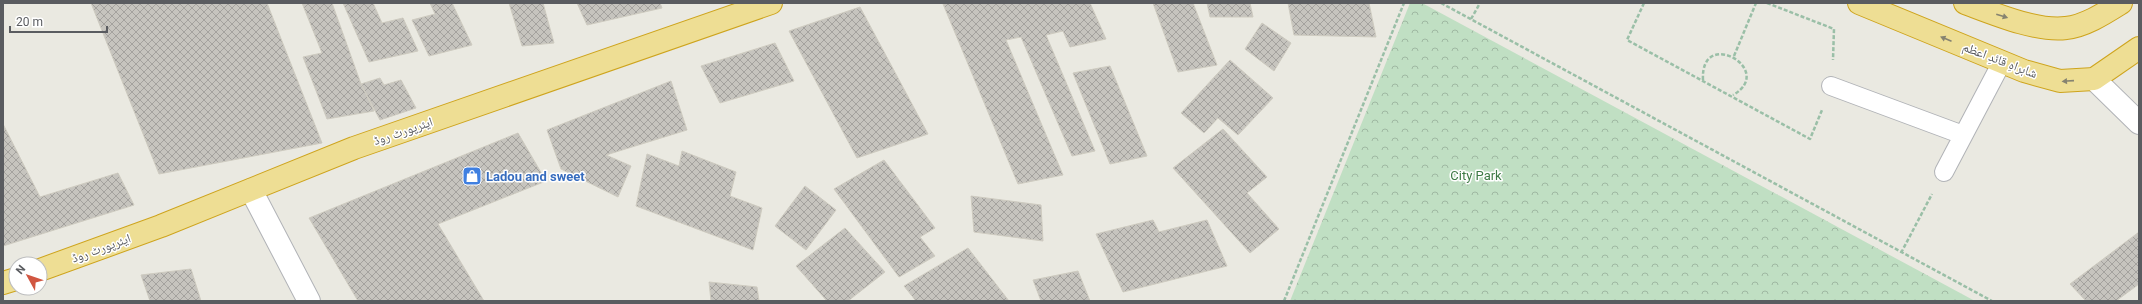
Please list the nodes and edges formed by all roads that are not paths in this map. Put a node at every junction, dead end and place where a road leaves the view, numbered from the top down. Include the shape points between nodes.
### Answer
1 (771, 3) edge
2 (1859, 3) edge
3 (1965, 3) edge
4 (2121, 3) edge
5 (2139, 48) edge
6 (2002, 62) junction
7 (2094, 79) junction
8 (1831, 86) road end
9 (2139, 123) edge
10 (1963, 135) junction
11 (1944, 172) road end
12 (251, 190) junction
13 (48, 267) edge
14 (310, 301) edge

1 - 12 highway, ایئرپورٹ روڈ via 354,148
6 -> 2 highway, شاہراہِ قائدِ اعظم
3 -> 4 highway via 2035,26 2066,28 2098,17
5 - 7 highway
7 -> 6 highway, شاہراہِ قائدِ اعظم via 2060,81
6 - 10 lane
7 - 9 street
8 - 10 lane
10 - 11 lane
12 - 13 highway, ایئرپورٹ روڈ
12 - 14 street

